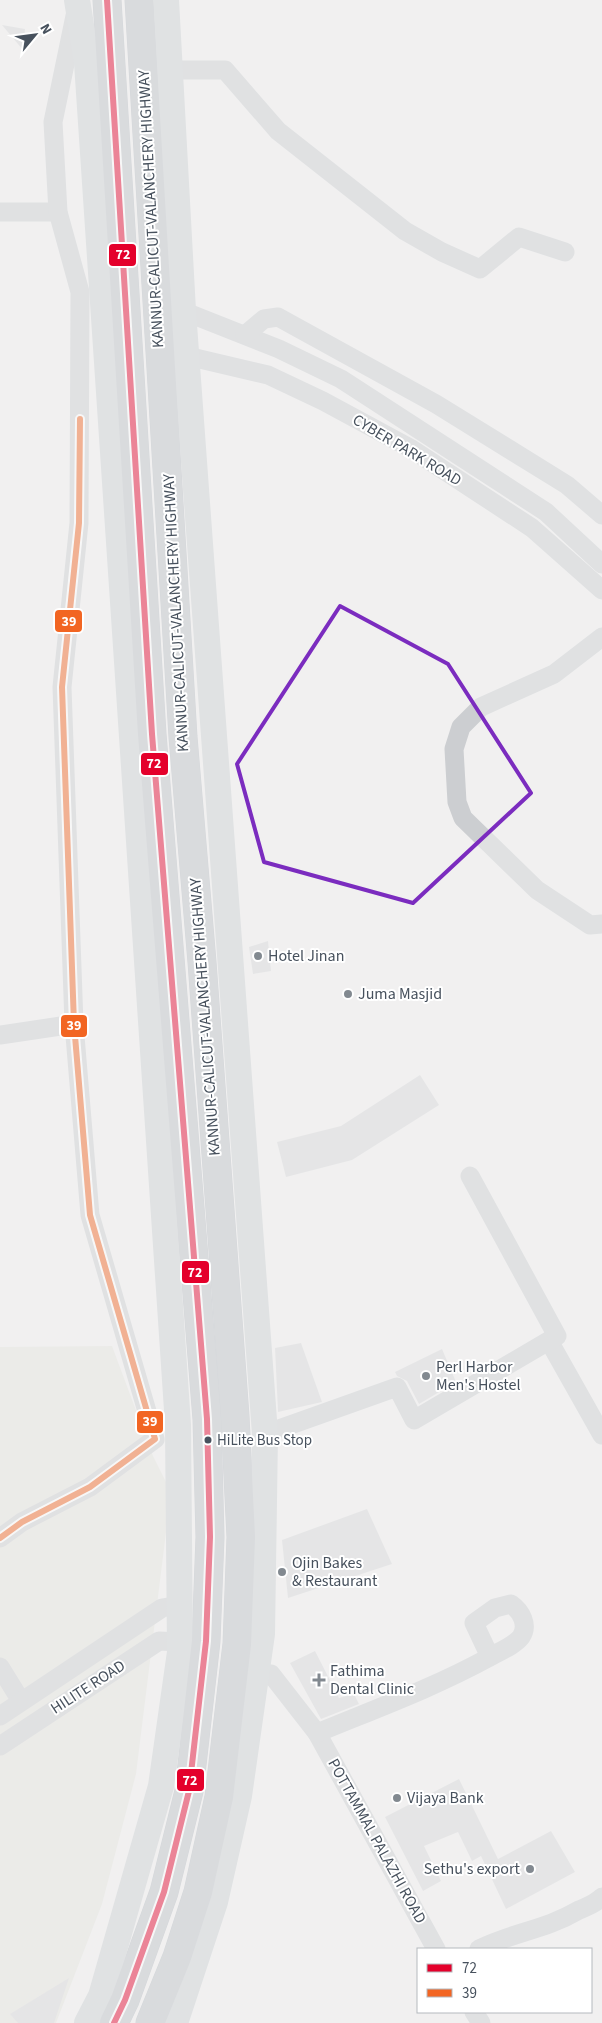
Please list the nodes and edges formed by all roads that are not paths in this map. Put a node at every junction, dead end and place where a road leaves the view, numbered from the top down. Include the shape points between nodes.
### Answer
1 (107, 0) edge
2 (140, 0) edge
3 (166, 0) edge
4 (77, 3) edge
5 (171, 70) junction
6 (0, 212) edge
7 (58, 212) junction
8 (565, 252) dead end
9 (183, 311) junction
10 (245, 335) junction
11 (187, 356) junction
12 (602, 515) edge
13 (602, 564) edge
14 (602, 590) edge
15 (602, 637) edge
16 (602, 924) edge
17 (74, 1024) junction
18 (0, 1034) edge
19 (470, 1176) dead end
20 (549, 1341) junction
21 (265, 1434) junction
22 (602, 1435) edge
23 (0, 1538) edge
24 (180, 1605) junction
25 (180, 1642) junction
26 (490, 1657) dead end
27 (0, 1666) edge
28 (256, 1676) junction
29 (21, 1701) junction
30 (0, 1716) edge
31 (317, 1733) junction
32 (0, 1746) edge
33 (602, 1897) edge
34 (435, 1948) edge
35 (481, 1948) edge
36 (87, 2023) edge
37 (114, 2023) edge
38 (150, 2023) edge
39 (175, 2023) edge

1 - 37 highway via 152,734 207,1420 210,1537 206,1641 190,1791 164,1892
2 - 38 highway, KANNUR-CALICUT-VALANCHERY HIGHWAY via 183,737 241,1537 237,1644 219,1797 198,1892 177,1957
3 - 5 street
4 - 7 street via 53,122
4 - 24 street via 87,63 178,1425
5 - 8 street via 225,70 278,131 405,232 442,252 480,269 519,237
5 - 9 street
6 - 7 street
7 - 17 street via 80,292 80,523 62,688
9 - 10 street
9 - 11 street
10 - 12 street via 264,319 278,317 436,404 567,485
10 - 13 street via 341,379 420,429 546,512
11 - 14 street, CYBER PARK ROAD via 268,375 410,448 532,528
11 - 21 street
15 - 16 street via 554,674 481,707 461,727 454,748 457,802 463,818 537,890 590,925
17 - 18 street
17 - 23 street via 90,1215 155,1439 90,1487 22,1522
19 - 20 street via 556,1336
20 - 21 street via 414,1420 397,1386
20 - 22 street
21 - 28 street via 262,1634
24 - 25 street
24 - 29 street via 162,1608
25 - 32 street, HILITE ROAD via 159,1640
25 - 36 street via 161,1786 104,1987
26 - 31 street via 414,1695
27 - 29 street
28 - 31 street, POTTAMMAL PALAZHI ROAD via 271,1674
28 - 39 street via 239,1796 216,1902
29 - 30 street
31 - 34 street, POTTAMMAL PALAZHI ROAD
33 - 35 street via 553,1925

